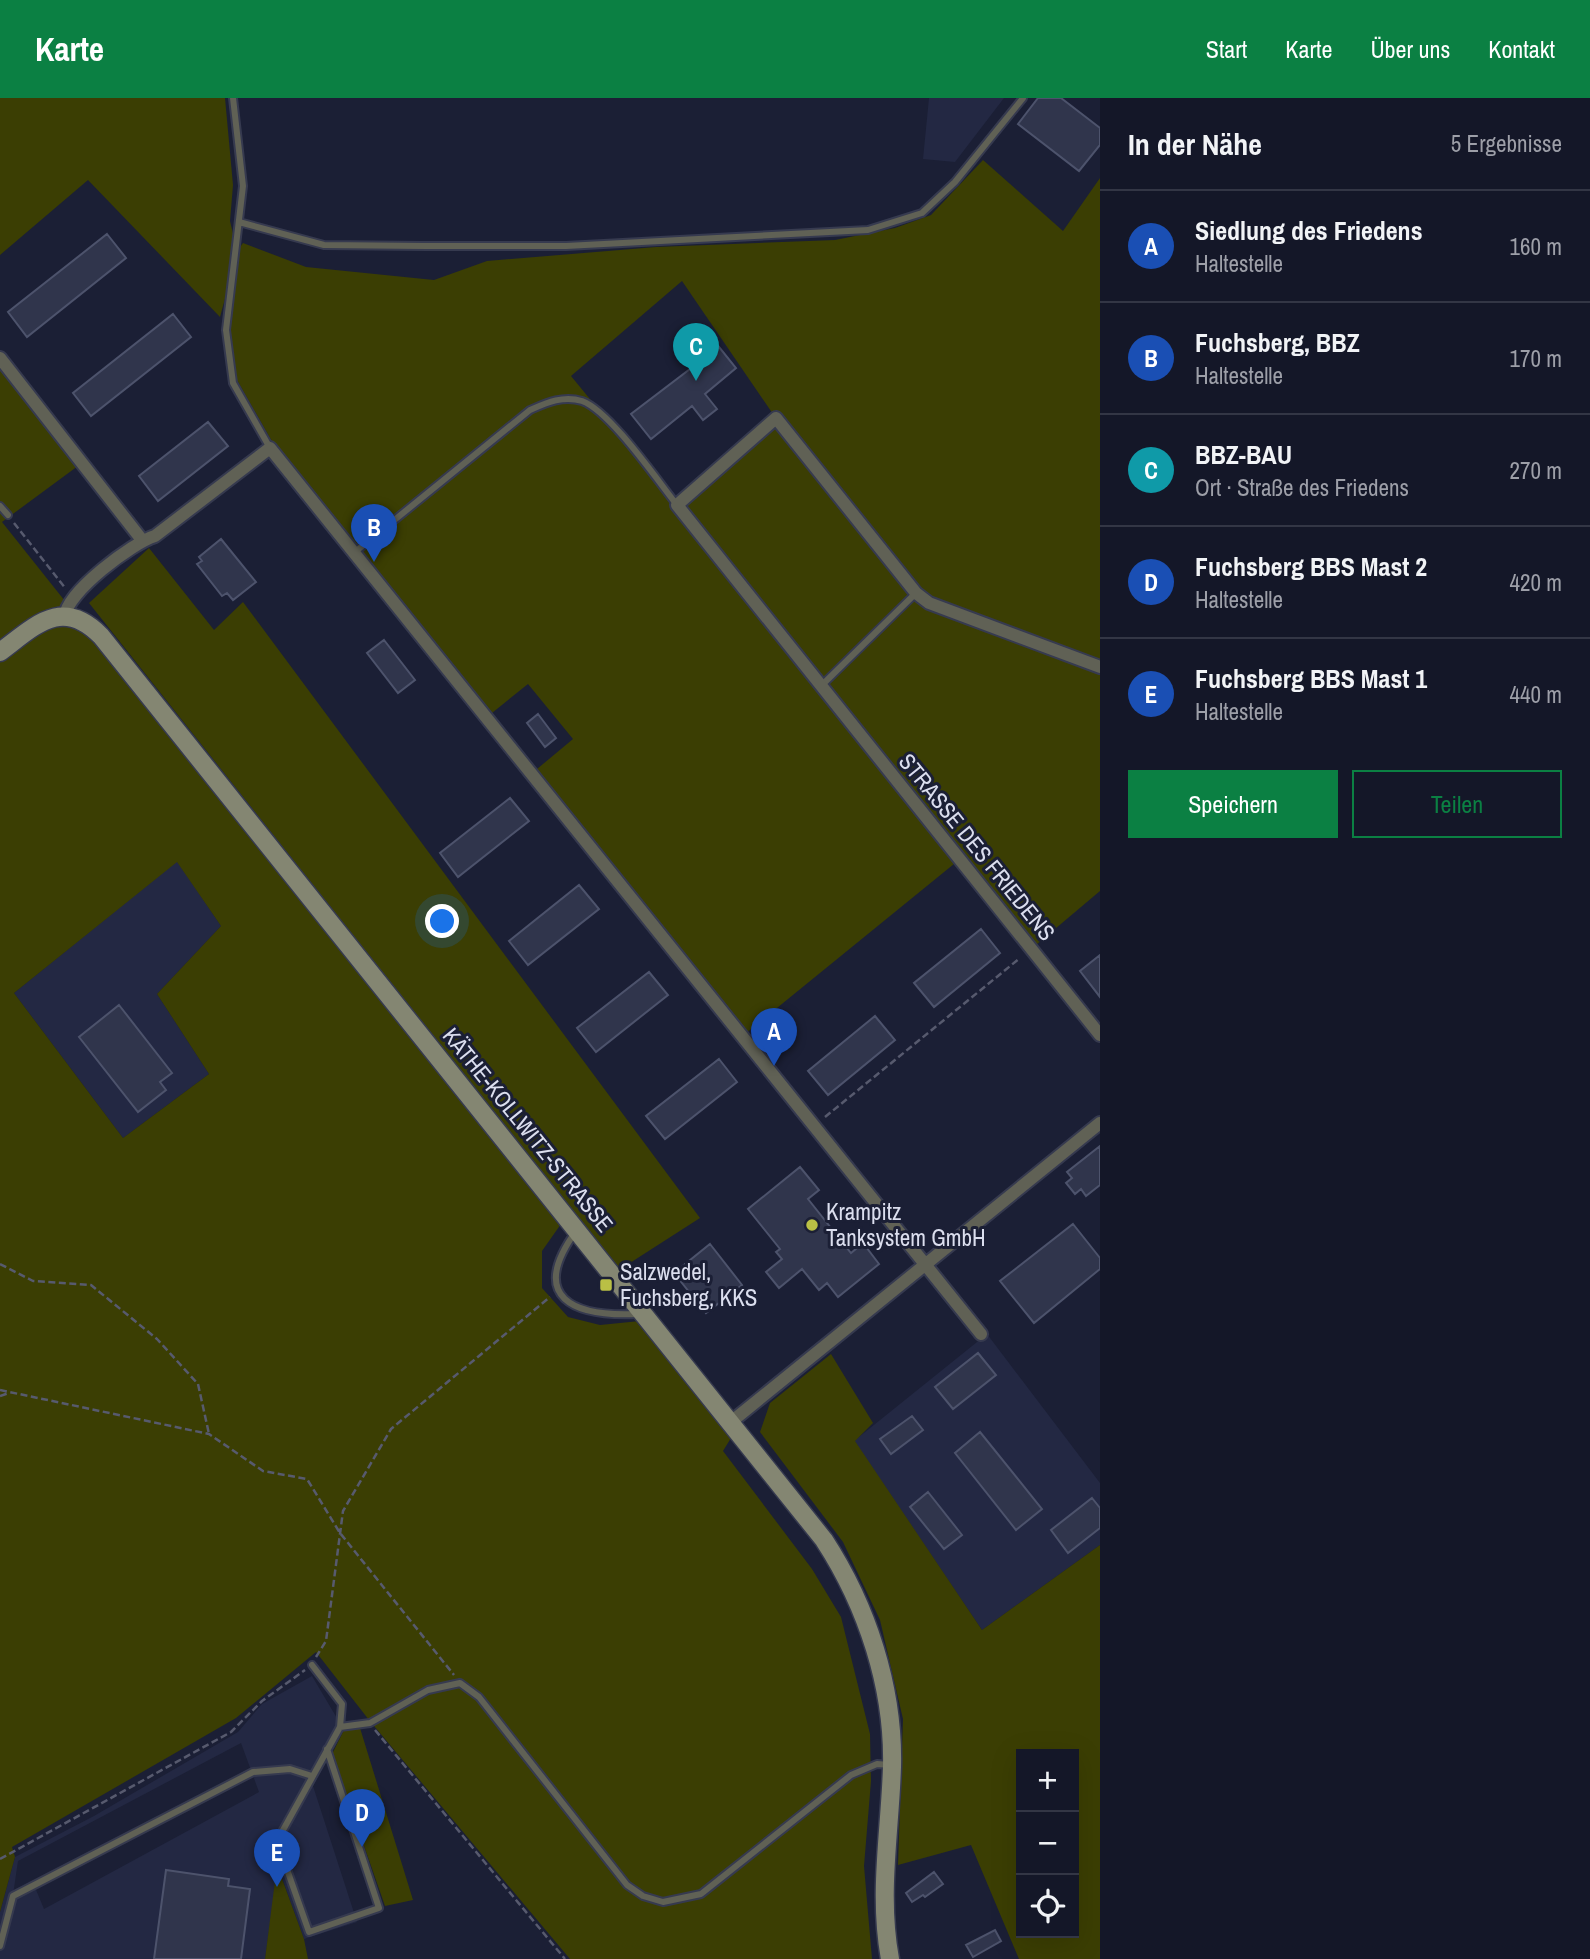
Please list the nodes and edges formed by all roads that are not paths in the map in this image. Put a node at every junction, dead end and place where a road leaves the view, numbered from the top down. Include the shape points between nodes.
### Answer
1 (233, 98) edge
2 (1023, 98) edge
3 (239, 222) junction
4 (0, 358) edge
5 (270, 448) junction
6 (677, 505) junction
7 (0, 506) edge
8 (8, 515) road end
9 (142, 540) junction
10 (355, 551) junction
11 (916, 593) junction
12 (65, 616) junction
13 (0, 652) edge
14 (1100, 667) edge
15 (820, 686) junction
16 (1100, 1034) edge
17 (1100, 1123) edge
18 (577, 1230) junction
19 (925, 1266) junction
20 (644, 1314) junction
21 (981, 1335) dead end
22 (731, 1422) junction
23 (312, 1665) road end
24 (340, 1727) junction
25 (327, 1749) junction
26 (892, 1765) junction
27 (312, 1776) junction
28 (0, 1946) edge
29 (890, 1959) edge

1 - 3 lane via 243,186
2 - 3 lane via 955,182 922,213 868,230 566,246 324,245
3 - 5 lane via 226,330 233,383
4 - 9 street
5 - 9 street via 155,536
5 - 10 street
6 - 10 lane via 606,417 582,401 568,398 530,410
6 - 11 street via 776,418
6 - 15 street, STRASSE DES FRIEDENS
7 - 8 lane
9 - 12 street via 73,597
10 - 19 street
11 - 14 street via 929,603
11 - 15 lane
12 - 13 main road via 37,624
12 - 18 main road, KÄTHE-KOLLWITZ-STRASSE via 92,627 139,682
15 - 16 street, STRASSE DES FRIEDENS
17 - 19 street
18 - 20 main road, KÄTHE-KOLLWITZ-STRASSE
18 - 20 lane via 560,1253 554,1272 557,1290 576,1308 607,1315
19 - 21 street
19 - 22 street
20 - 22 main road, KÄTHE-KOLLWITZ-STRASSE
22 - 26 main road, KÄTHE-KOLLWITZ-STRASSE via 819,1532 853,1591 882,1677
23 - 24 lane via 342,1704
24 - 25 lane
24 - 26 lane via 370,1723 428,1690 460,1683 479,1697 627,1885 663,1902 701,1894 851,1775 877,1765
25 - 27 lane
25 - 27 lane via 379,1908 309,1932 277,1840
26 - 29 main road, KÄTHE-KOLLWITZ-STRASSE via 884,1892
27 - 28 lane via 290,1769 253,1772 13,1896

